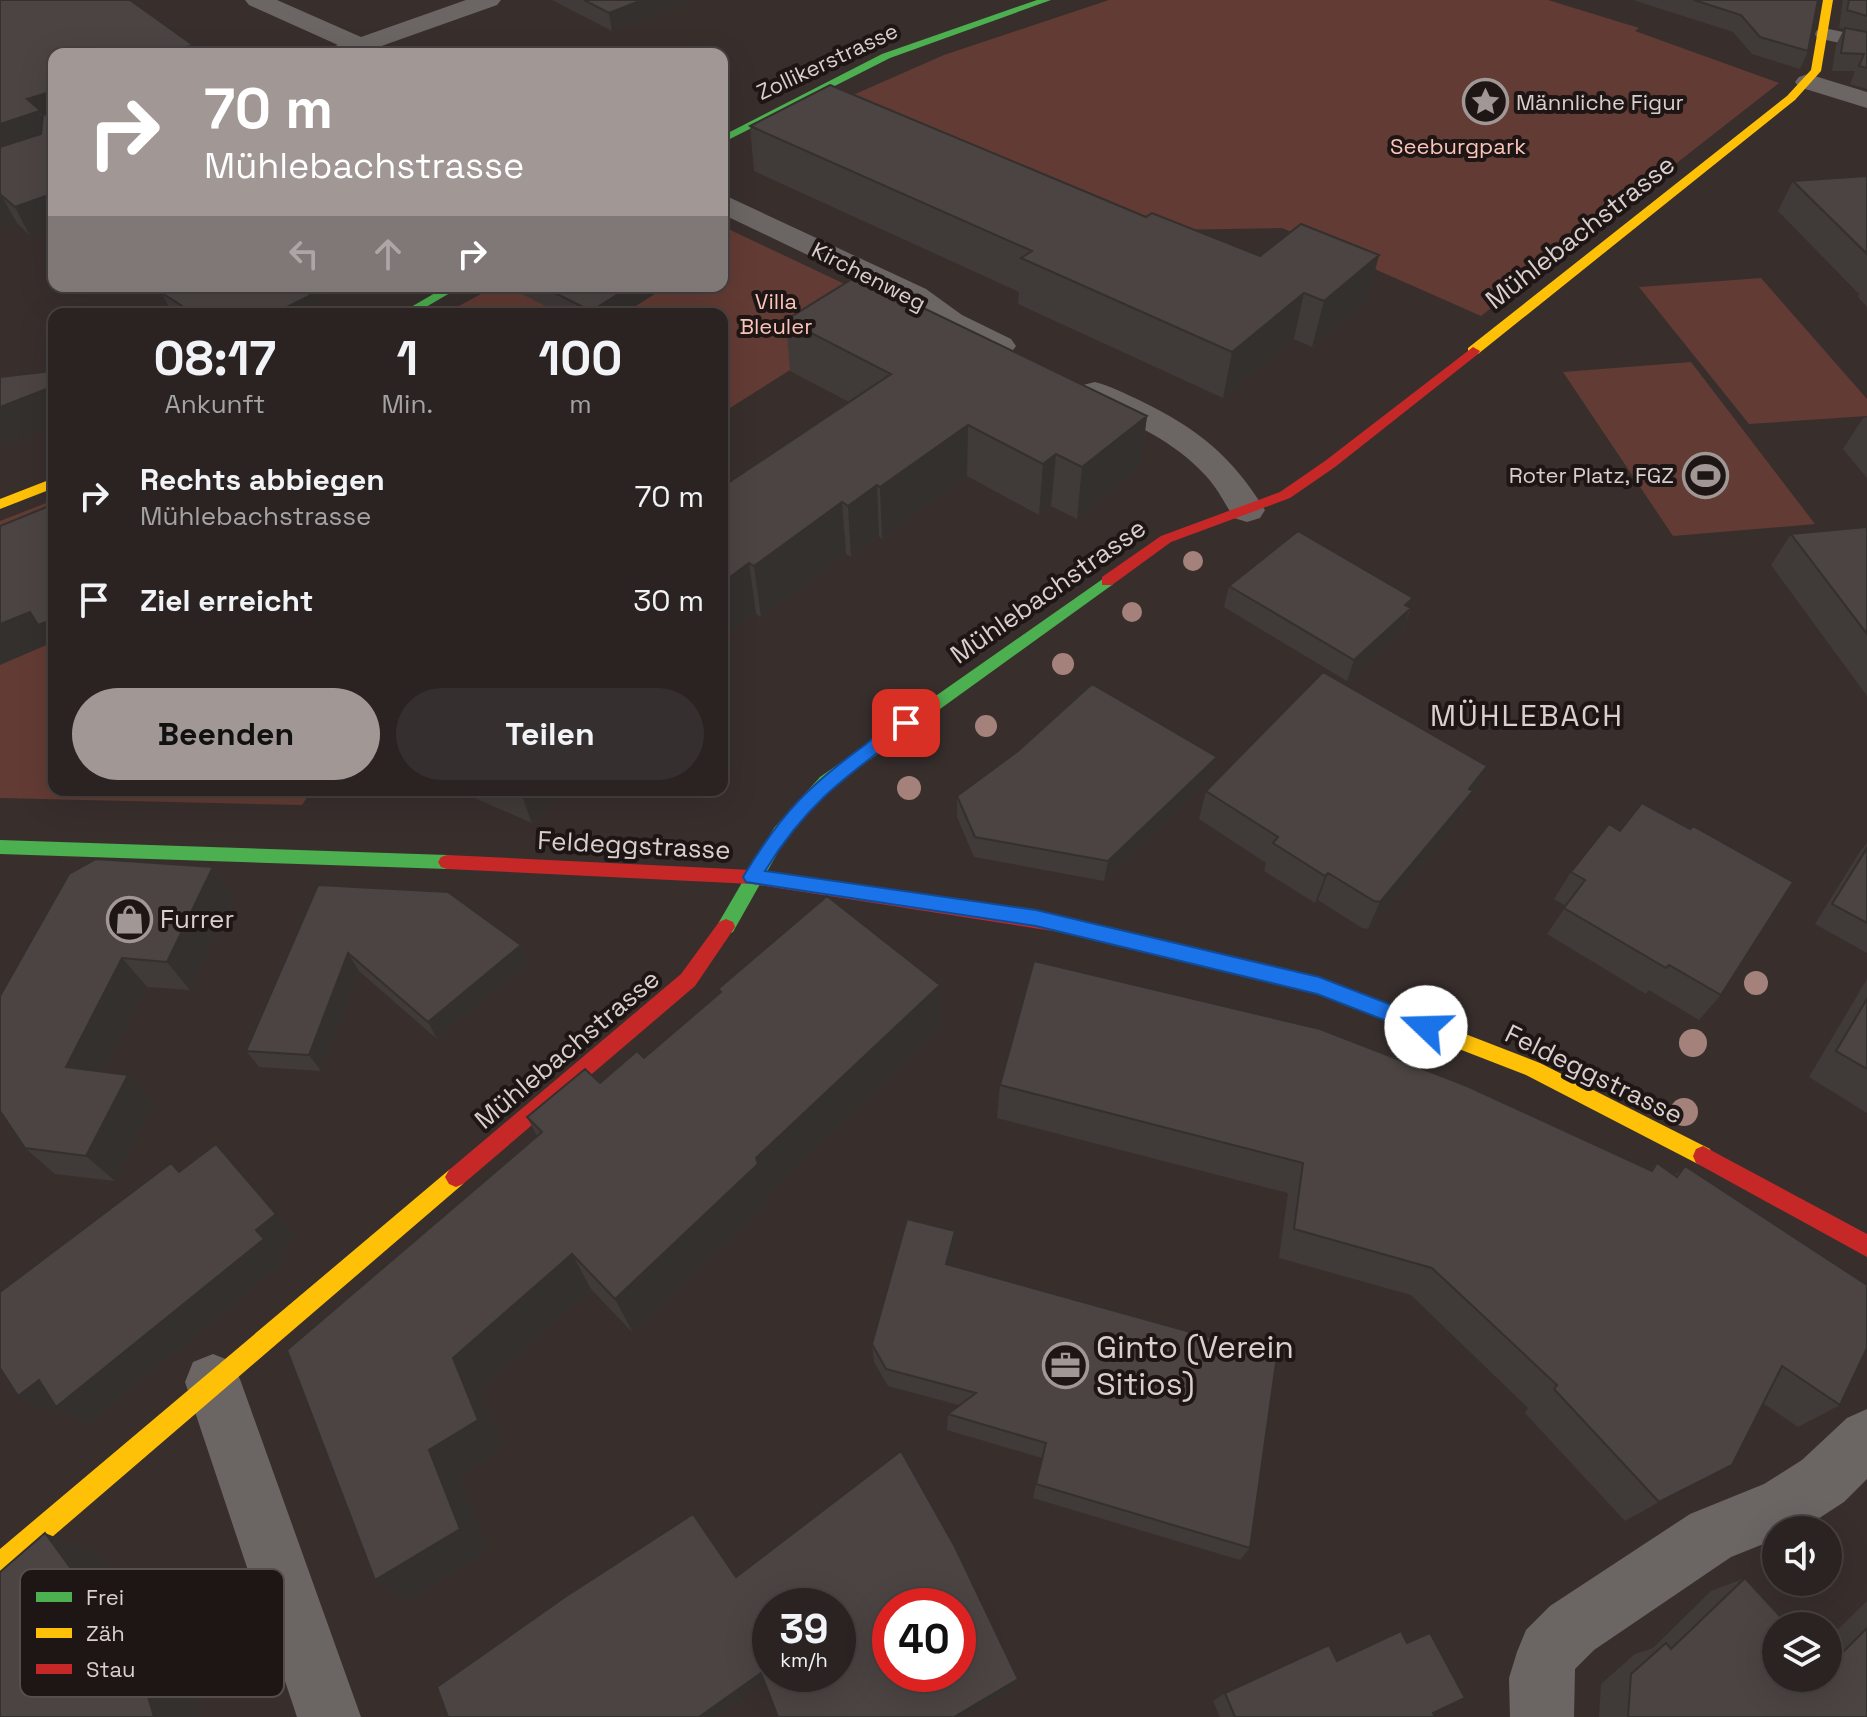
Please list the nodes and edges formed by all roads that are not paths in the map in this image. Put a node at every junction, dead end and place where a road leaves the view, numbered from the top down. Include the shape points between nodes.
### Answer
1 (257, 0) edge
2 (489, 0) edge
3 (1046, 0) edge
4 (1828, 0) edge
5 (1824, 34) junction
6 (1867, 43) edge
7 (360, 45) junction
8 (352, 48) edge
9 (1808, 82) junction
10 (1867, 100) edge
11 (728, 137) edge
12 (728, 206) edge
13 (445, 292) edge
14 (416, 308) edge
15 (1021, 356) edge
16 (1063, 377) edge
17 (48, 485) edge
18 (0, 504) edge
19 (1247, 510) junction
20 (0, 847) edge
21 (752, 877) junction
22 (1867, 1246) edge
23 (213, 1382) junction
24 (1867, 1438) edge
25 (0, 1565) edge
26 (278, 1569) edge
27 (284, 1587) edge
28 (329, 1717) edge
29 (1542, 1717) edge

1 - 7 street
2 - 7 street
3 - 11 street, Zollikerstrasse via 886,56
4 - 5 street
5 - 6 lane
5 - 9 street via 1816,71
7 - 8 street
9 - 10 street
9 - 19 street, Mühlebachstrasse via 1330,464 1285,495
12 - 15 street, Kirchenweg via 915,295 951,322
13 - 14 street
16 - 19 street via 1161,424 1203,452 1233,482
17 - 18 street
19 - 21 street, Mühlebachstrasse via 1166,539 880,741 799,808
20 - 21 street, Feldeggstrasse via 305,855
21 - 22 street, Feldeggstrasse via 1036,918 1319,986 1533,1069
21 - 23 street, Mühlebachstrasse via 728,927 688,980
23 - 25 street, Mühlebachstrasse
23 - 26 street
24 - 29 street via 1823,1481 1783,1507 1711,1535 1572,1628 1548,1652 1541,1678
27 - 28 street

